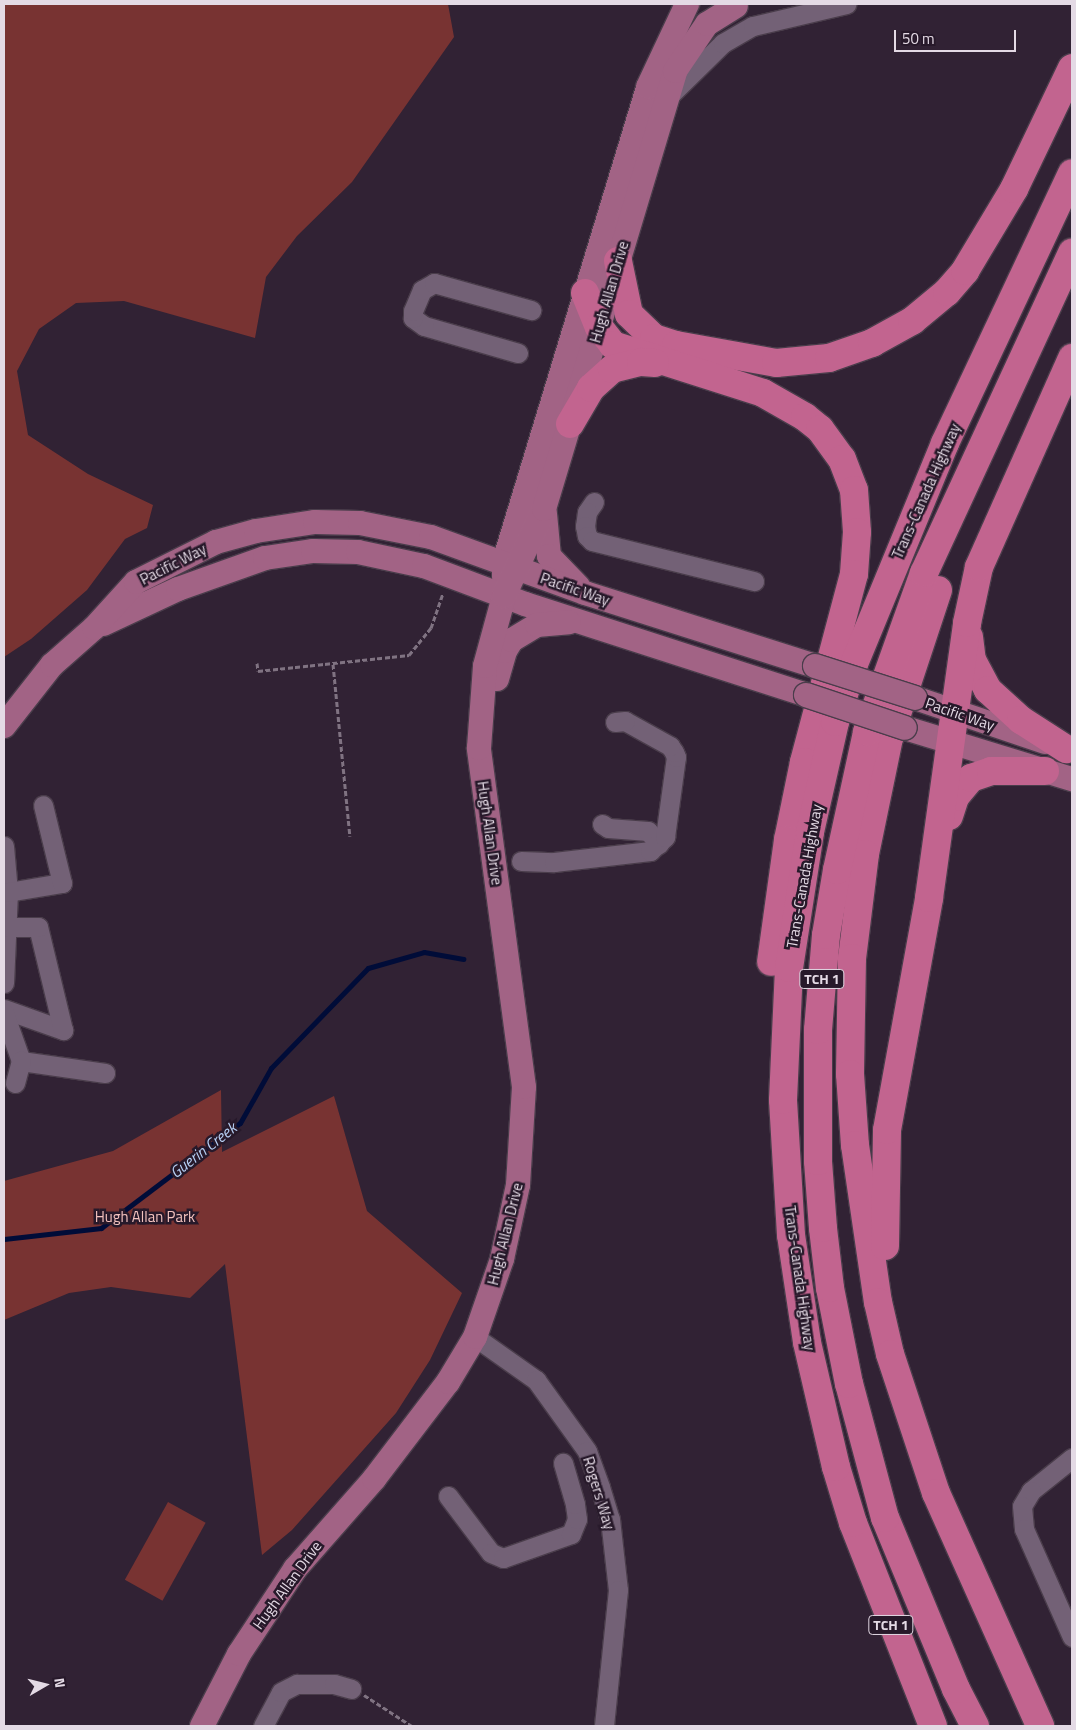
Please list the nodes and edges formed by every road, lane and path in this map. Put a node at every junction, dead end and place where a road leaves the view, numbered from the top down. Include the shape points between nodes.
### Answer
1 (687, 4) edge
2 (739, 4) edge
3 (846, 4) edge
4 (1072, 68) edge
5 (667, 98) junction
6 (1072, 173) edge
7 (1072, 252) edge
8 (618, 261) junction
9 (585, 293) junction
10 (530, 310) dead end
11 (599, 327) junction
12 (518, 353) dead end
13 (1072, 358) edge
14 (671, 365) junction
15 (570, 424) junction
16 (992, 425) junction
17 (594, 502) dead end
18 (544, 509) junction
19 (216, 542) junction
20 (512, 565) junction
21 (224, 570) junction
22 (446, 573) junction
23 (754, 581) dead end
24 (585, 593) junction
25 (504, 596) junction
26 (578, 622) junction
27 (967, 623) junction
28 (94, 628) junction
29 (257, 663) dead end
30 (333, 664) junction
31 (955, 712) junction
32 (615, 722) dead end
33 (4, 726) edge
34 (952, 742) junction
35 (479, 748) junction
36 (1069, 750) edge
37 (1045, 771) junction
38 (1072, 779) edge
39 (43, 805) dead end
40 (602, 824) dead end
41 (350, 836) dead end
42 (659, 844) junction
43 (5, 861) edge
44 (522, 861) dead end
45 (8, 892) junction
46 (929, 898) junction
47 (8, 927) junction
48 (4, 983) edge
49 (4, 1009) edge
50 (4, 1013) edge
51 (21, 1061) junction
52 (105, 1073) dead end
53 (15, 1083) dead end
54 (783, 1100) junction
55 (475, 1337) junction
56 (905, 1394) junction
57 (1072, 1458) edge
58 (563, 1463) dead end
59 (448, 1496) dead end
60 (1072, 1637) edge
61 (1001, 1644) junction
62 (351, 1690) joint
63 (202, 1726) edge
64 (263, 1726) edge
65 (412, 1726) edge
66 (604, 1726) edge
67 (933, 1726) edge
68 (975, 1726) edge
69 (1030, 1726) edge
70 (1040, 1726) edge

1 - 9 main road, Hugh Allan Drive via 648,86
2 - 5 main road, Hugh Allan Drive via 707,24 675,71
3 - 5 street via 754,26 723,43 696,66
4 - 8 highway via 1014,190 965,272 947,292 912,320 859,348 829,358 776,363 710,353 654,338 629,314
5 - 8 main road, Hugh Allan Drive
6 - 54 highway, Trans-Canada Highway / TCH 1 via 945,444 854,664 835,722 810,832 789,968
7 - 16 highway, Trans-Canada Highway / TCH 1
8 - 11 main road, Hugh Allan Drive
9 - 11 highway
9 - 20 main road, Hugh Allan Drive
10 - 12 street via 434,283 422,290 413,311 413,318 424,326
11 - 14 highway via 613,345
11 - 15 main road, Hugh Allan Drive
13 - 27 highway via 979,567
14 - 15 highway via 641,362 612,369 591,388
14 - 54 highway via 763,393 806,417 820,429 842,459 857,512 857,552 850,593 804,762 777,911 770,1006
15 - 18 main road, Hugh Allan Drive
16 - 56 highway via 969,516 932,604 889,738 865,854 852,958 850,1074 855,1145 878,1302 890,1354
16 - 68 highway, Trans-Canada Highway / TCH 1 via 924,573 868,732 826,935 818,1030 818,1161 823,1228 830,1288 848,1384 886,1518
17 - 23 street via 587,512 586,526 587,536 592,541
18 - 20 main road, Hugh Allan Drive
18 - 24 main road via 549,556
19 - 20 main road, Pacific Way via 283,525 360,523 431,537
19 - 21 main road
19 - 28 main road, Pacific Way via 136,582
20 - 24 main road, Pacific Way
20 - 25 main road, Hugh Allan Drive
21 - 22 main road, Pacific Way via 265,558 313,551 358,552
21 - 28 main road, Pacific Way
22 - 25 main road, Pacific Way
22 - 30 path via 440,605 431,628 409,655
24 - 31 main road, Pacific Way, bridge
25 - 26 main road, Pacific Way
25 - 35 main road, Hugh Allan Drive via 485,666
26 - 34 main road, Pacific Way, bridge
26 - 35 main road via 537,625 512,640 504,651
27 - 31 highway
27 - 36 highway via 972,660 988,690 1020,720
28 - 33 main road, Pacific Way via 52,665
29 - 30 path via 258,671
30 - 41 path
31 - 34 highway
31 - 36 main road, Pacific Way
32 - 42 street via 625,721 670,746 676,757 665,837
34 - 37 main road, Pacific Way
34 - 46 highway
35 - 55 main road, Hugh Allan Drive via 520,1042 524,1125 508,1239
37 - 38 main road, Pacific Way
37 - 46 highway via 991,771 971,778 965,784 955,797
39 - 45 street via 62,883
40 - 42 street via 608,828 648,831
42 - 44 street via 650,851 554,862
43 - 45 street
45 - 47 street
46 - 56 highway via 894,1078 884,1168 887,1290
47 - 48 street
47 - 49 street via 38,927 63,1030
50 - 51 street
51 - 52 street
51 - 53 street
54 - 67 highway, Trans-Canada Highway / TCH 1 via 791,1235 798,1290 830,1443 853,1522
55 - 63 main road, Hugh Allan Drive via 418,1425 320,1538 279,1592 239,1654
55 - 66 street, Rogers Way via 536,1380 588,1451 600,1487 610,1519 618,1590
56 - 61 highway via 936,1493
57 - 60 street via 1030,1491 1022,1506 1024,1529
58 - 59 street via 576,1504 577,1519 571,1534 503,1558 490,1553
61 - 69 highway
61 - 70 highway
62 - 64 street via 334,1684 297,1684 281,1692
62 - 65 path via 374,1700

